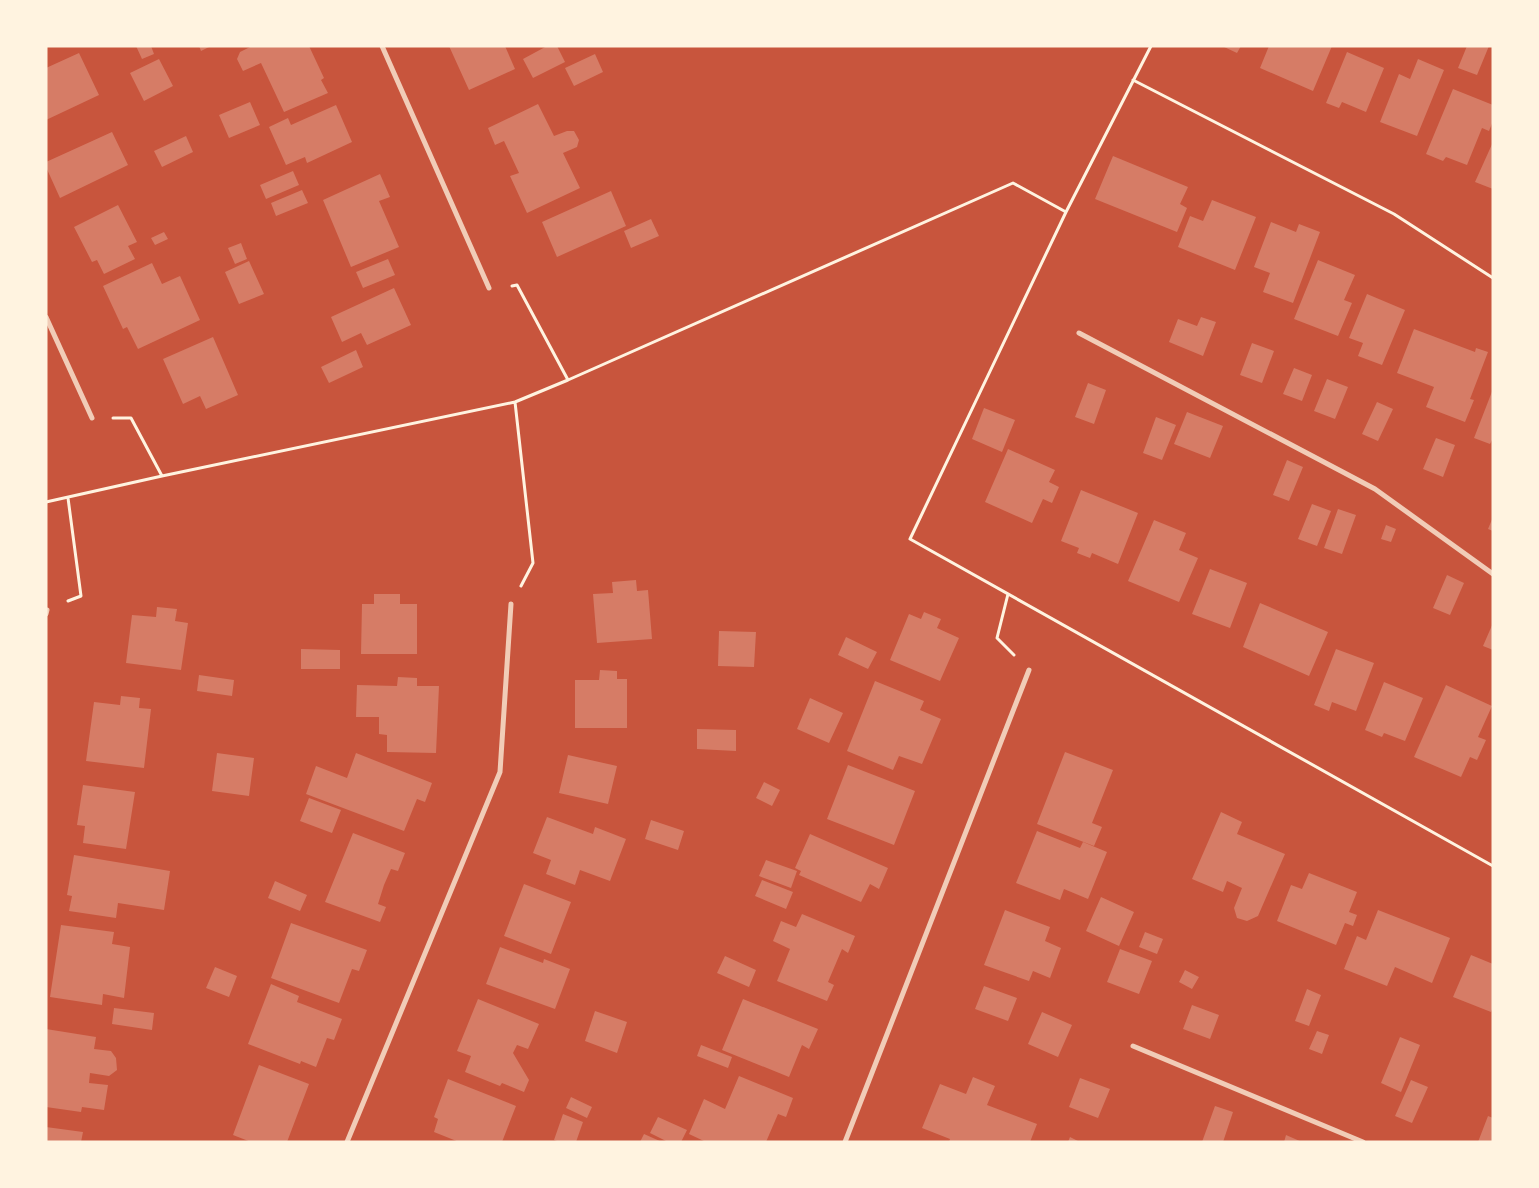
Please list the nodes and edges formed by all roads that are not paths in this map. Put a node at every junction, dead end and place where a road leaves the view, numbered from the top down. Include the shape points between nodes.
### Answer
1 (382, 46) edge
2 (489, 288) road end
3 (46, 317) edge
4 (1079, 333) dead end
5 (92, 418) road end
6 (1493, 574) edge
7 (511, 604) road end
8 (47, 610) edge
9 (46, 614) edge
10 (1029, 670) road end
11 (1133, 1046) dead end
12 (346, 1142) edge
13 (845, 1142) edge
14 (1362, 1142) edge

1 - 2 street
3 - 5 street
4 - 6 street via 1376,489
7 - 12 street via 500,772
8 - 9 street
10 - 13 street
11 - 14 street

